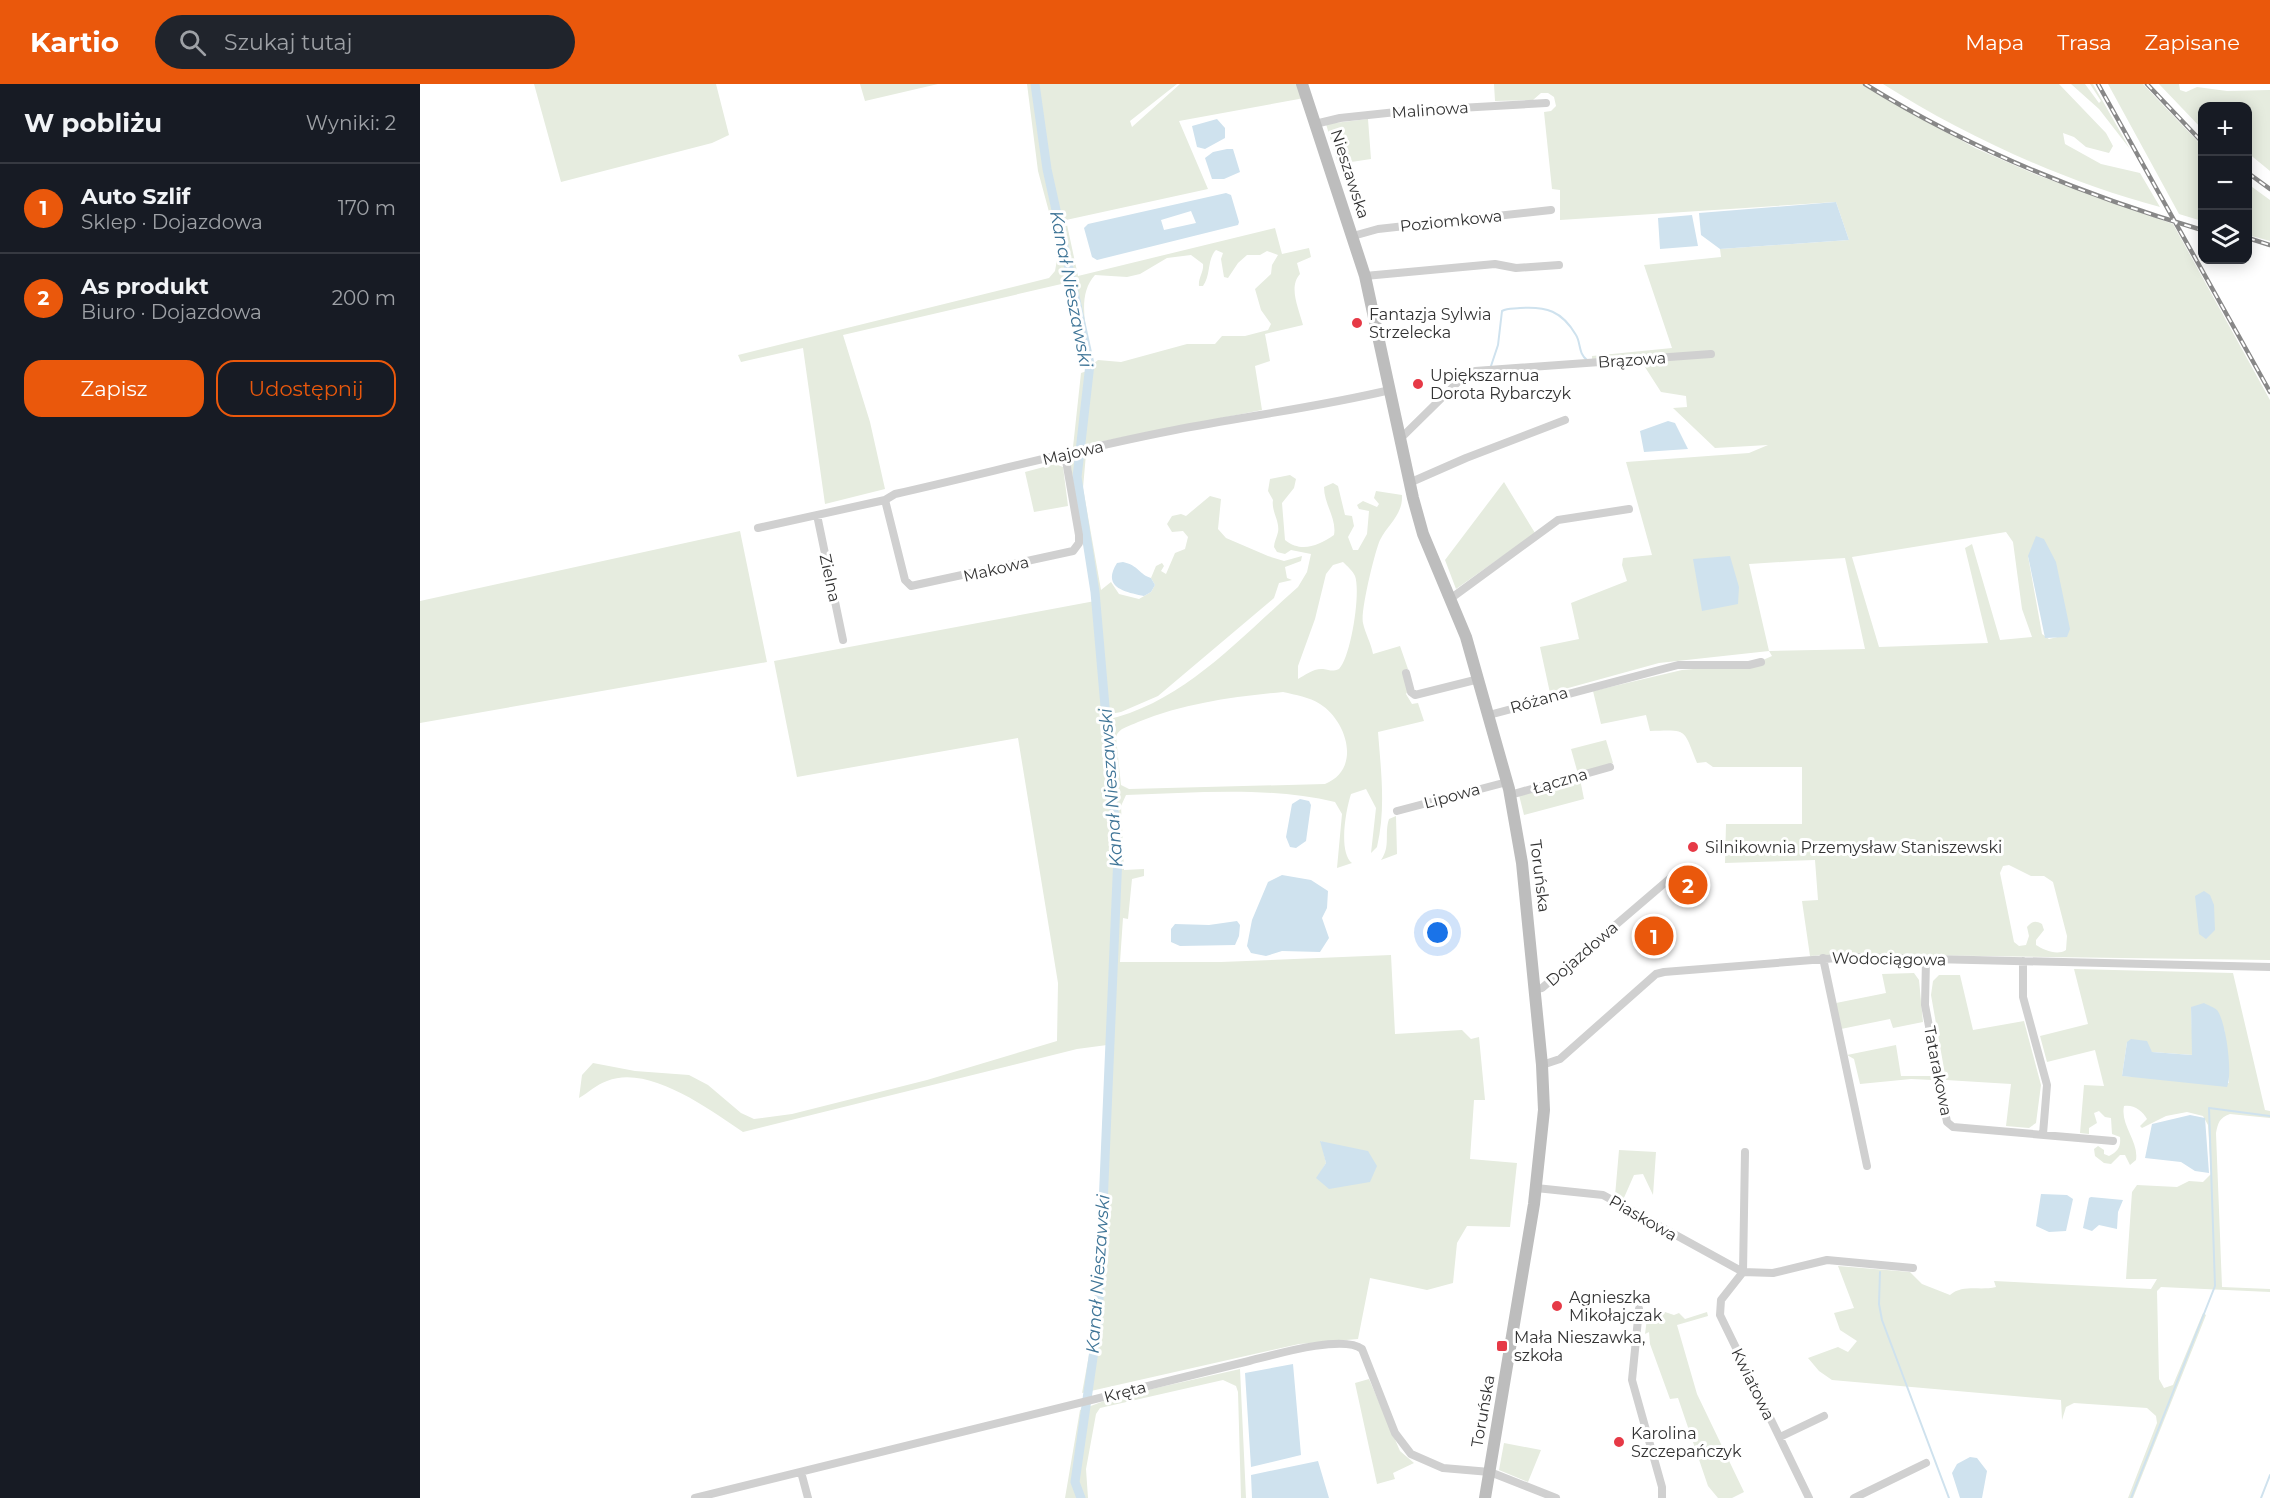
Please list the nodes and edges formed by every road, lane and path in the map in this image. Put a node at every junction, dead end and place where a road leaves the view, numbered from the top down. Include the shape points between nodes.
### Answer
1 (1302, 84) edge
2 (1546, 103) dead end
3 (1315, 124) junction
4 (1551, 210) dead end
5 (1353, 236) junction
6 (1559, 265) dead end
7 (1365, 276) junction
8 (1711, 354) dead end
9 (1390, 390) junction
10 (1565, 420) dead end
11 (1400, 439) junction
12 (1065, 455) junction
13 (1409, 483) junction
14 (885, 500) junction
15 (1629, 509) dead end
16 (817, 515) junction
17 (758, 528) dead end
18 (1450, 599) junction
19 (843, 640) dead end
20 (1761, 662) dead end
21 (1406, 673) dead end
22 (1479, 679) junction
23 (1489, 715) junction
24 (1610, 767) dead end
25 (1507, 782) junction
26 (1510, 795) junction
27 (1397, 811) dead end
28 (1681, 869) dead end
29 (1823, 958) junction
30 (1926, 960) junction
31 (2024, 961) junction
32 (2270, 967) edge
33 (1536, 989) junction
34 (1542, 1065) junction
35 (2043, 1134) junction
36 (2113, 1141) dead end
37 (1745, 1152) dead end
38 (1867, 1166) dead end
39 (1536, 1188) junction
40 (1913, 1268) dead end
41 (1743, 1272) junction
42 (1639, 1309) dead end
43 (1824, 1416) dead end
44 (1780, 1437) junction
45 (1926, 1464) dead end
46 (801, 1472) junction
47 (1490, 1472) junction
48 (695, 1498) edge
49 (808, 1498) edge
50 (1485, 1498) edge
51 (1556, 1498) edge
52 (1662, 1498) edge
53 (1809, 1498) edge
54 (1854, 1498) edge

1 - 3 main road, Nieszawska
2 - 3 street, Malinowa via 1406,111
3 - 5 main road, Nieszawska
4 - 5 street, Poziomkowa via 1378,229
5 - 7 main road, Nieszawska
6 - 7 street via 1516,268 1495,264
7 - 9 main road, Toruńska
8 - 11 street, Brązowa via 1489,369 1462,377
9 - 11 main road, Toruńska
9 - 12 street, Majowa via 1168,431
10 - 13 street
11 - 13 main road, Toruńska
12 - 14 street, Majowa via 895,494
12 - 14 street, Makowa via 1079,535 1073,551 910,586 905,580
13 - 18 main road, Toruńska via 1423,534
14 - 16 street, Majowa
15 - 18 street via 1558,520
16 - 17 street, Majowa
16 - 19 street, Zielna
18 - 22 main road, Toruńska
20 - 23 street, Różana via 1678,665
21 - 22 street via 1415,695
22 - 23 main road, Toruńska
23 - 25 main road, Toruńska
24 - 26 street, Łączna
25 - 26 main road, Toruńska
25 - 27 street, Lipowa
26 - 33 main road, Toruńska
28 - 33 street, Dojazdowa via 1542,988
29 - 30 street, Wodociągowa
29 - 34 street, Wodociągowa via 1656,974 1560,1059
29 - 38 street
30 - 31 street, Wodociągowa
30 - 35 street, Tatarakowa via 1925,1005 1947,1122 1953,1127
31 - 32 street, Wodociągowa
31 - 35 street via 2023,997 2047,1085
33 - 34 main road, Toruńska
34 - 39 main road, Toruńska via 1544,1110
35 - 36 street, Tatarakowa
37 - 41 street
39 - 41 street, Piaskowa via 1603,1195
39 - 47 main road, Toruńska
40 - 41 street, Piaskowa via 1827,1260 1773,1273
41 - 44 street, Kwiatowa via 1721,1300 1719,1311
42 - 52 street via 1632,1380
43 - 44 street
44 - 53 street, Kwiatowa
45 - 54 street
46 - 47 street, Kręta via 1305,1348 1352,1344 1362,1349 1395,1433 1411,1454 1443,1468
46 - 48 street, Kręta
46 - 49 street
47 - 50 main road, Toruńska
47 - 51 street, Kręta

